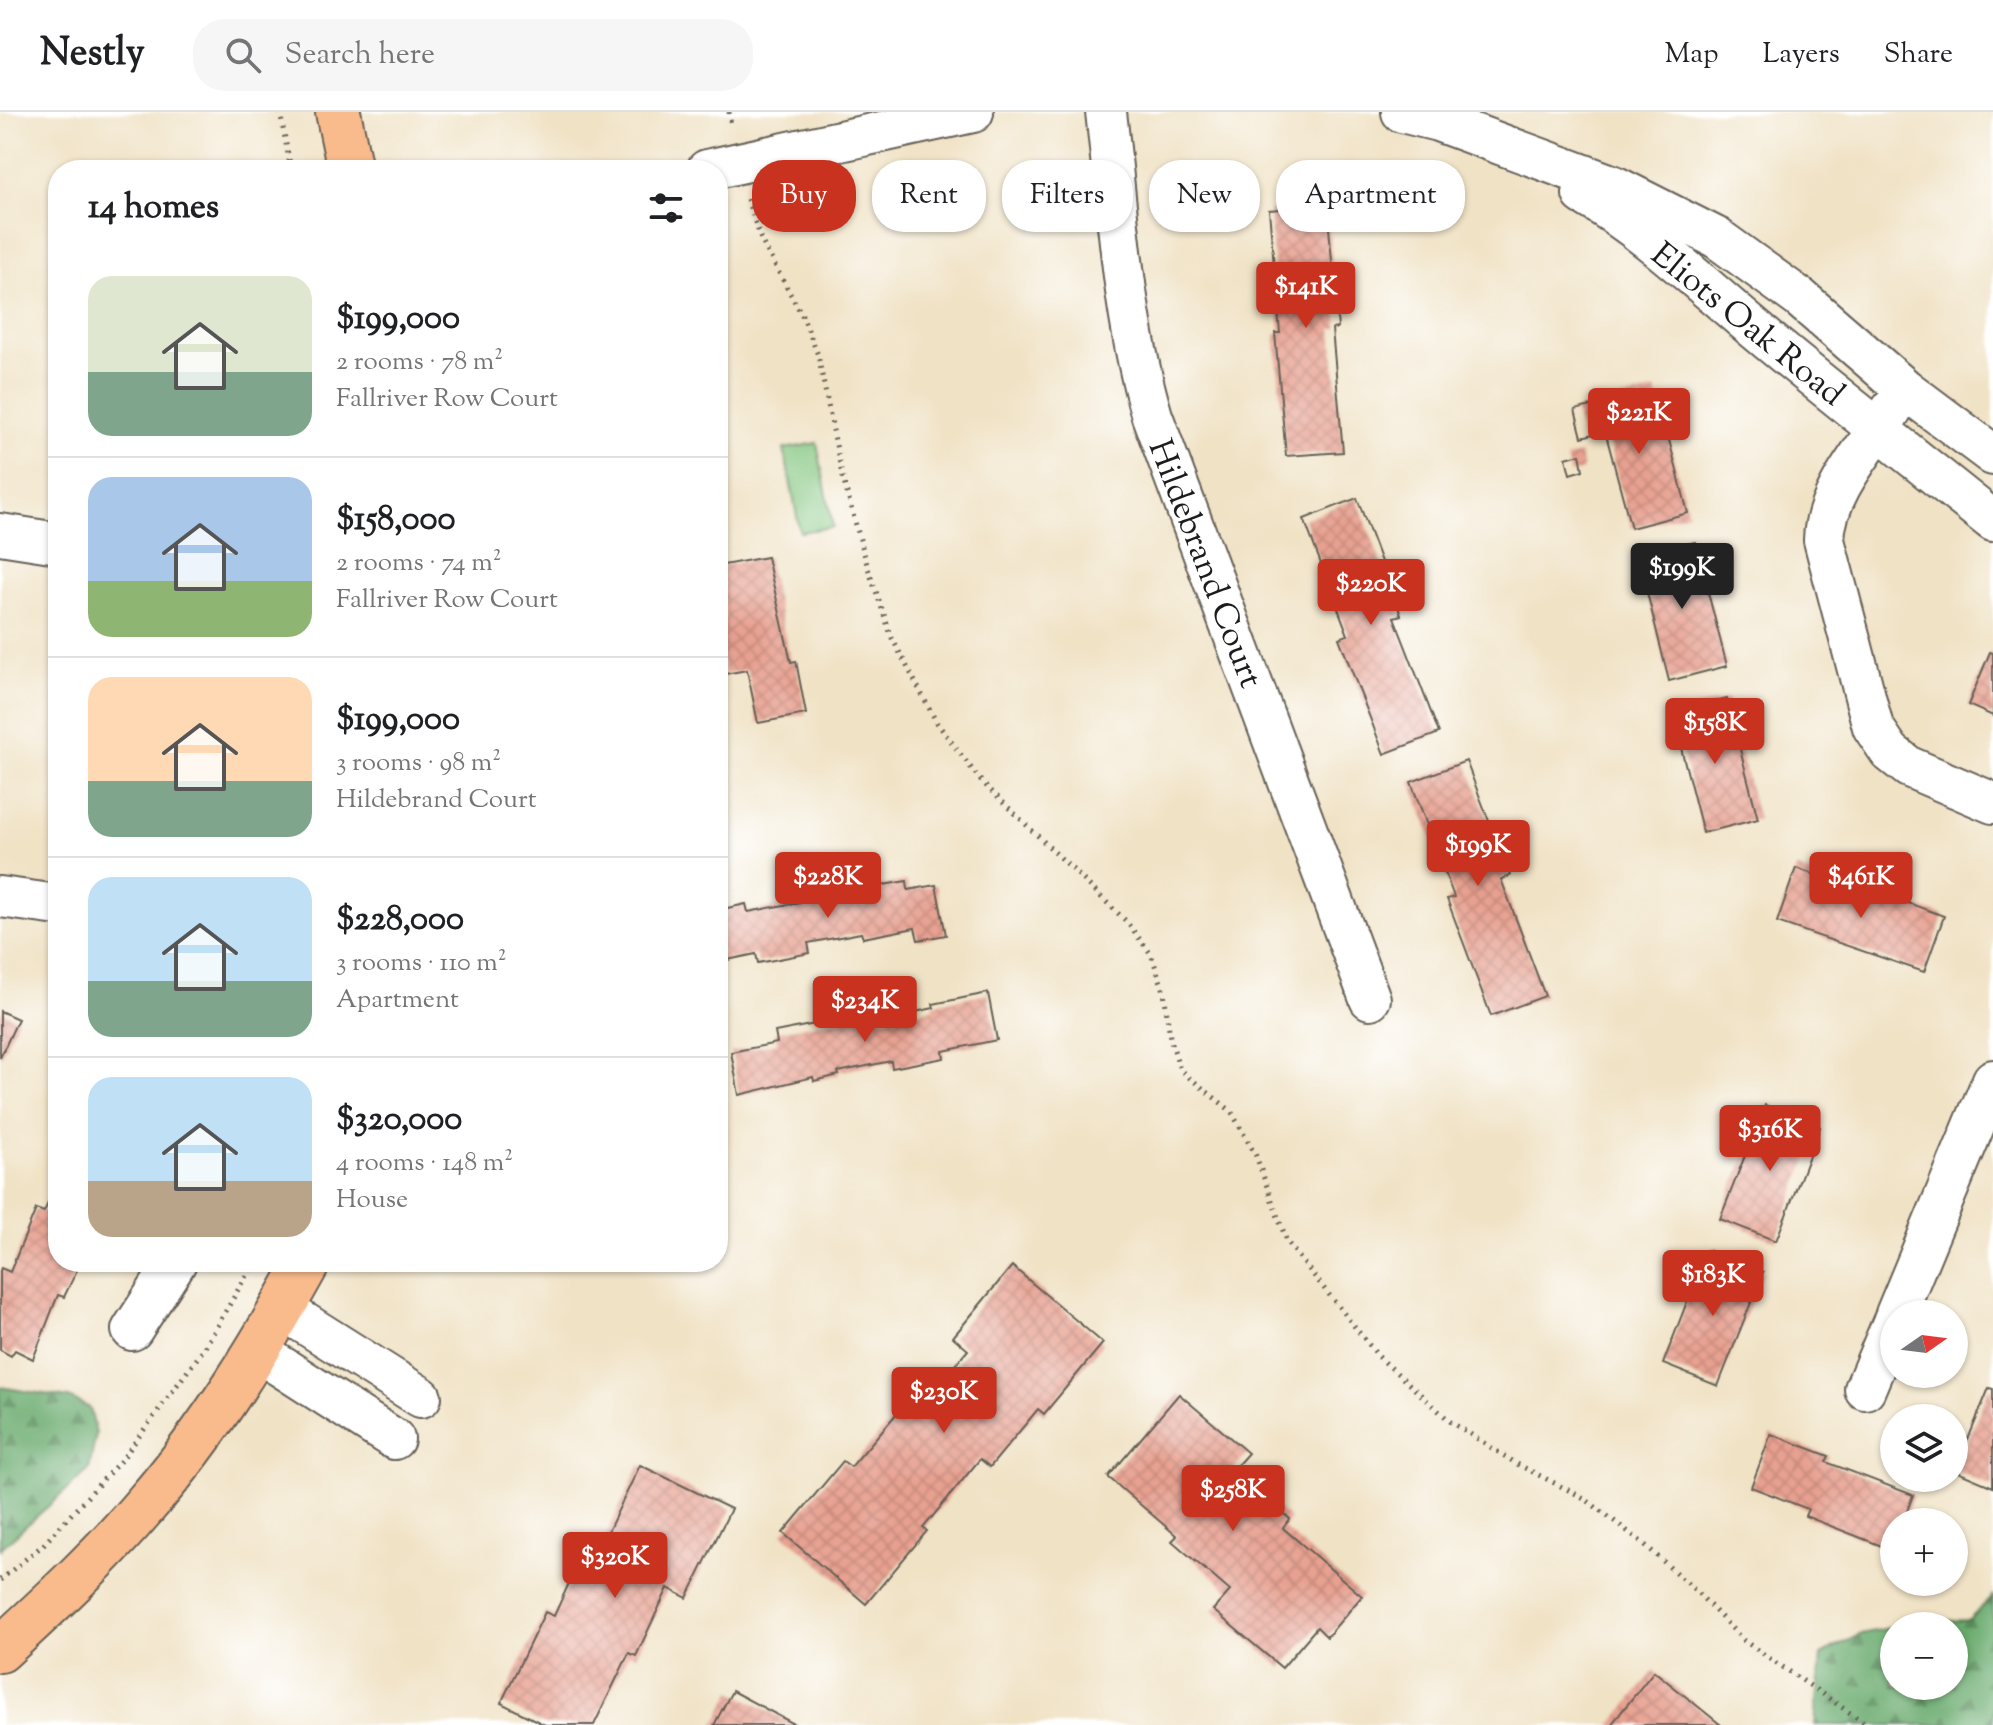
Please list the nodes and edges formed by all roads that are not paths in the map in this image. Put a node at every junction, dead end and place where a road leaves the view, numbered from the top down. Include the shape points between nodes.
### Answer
1 (338, 112) edge
2 (973, 112) edge
3 (1106, 112) edge
4 (1402, 112) edge
5 (1493, 141) junction
6 (348, 160) edge
7 (728, 166) edge
8 (1905, 389) junction
9 (1879, 429) junction
10 (1993, 455) edge
11 (1993, 521) edge
12 (0, 534) edge
13 (48, 541) edge
14 (1993, 803) edge
15 (0, 897) edge
16 (48, 904) edge
17 (1370, 999) dead end
18 (1993, 1080) edge
19 (170, 1272) edge
20 (302, 1272) edge
21 (1902, 1300) edge
22 (282, 1309) junction
23 (132, 1330) dead end
24 (257, 1351) junction
25 (1880, 1353) edge
26 (1865, 1389) dead end
27 (421, 1397) dead end
28 (394, 1439) dead end
29 (0, 1650) edge

1 - 6 main road
2 - 7 street
3 - 17 street, Hildebrand Court via 1129,315 1152,416
4 - 5 street, Eliots Oak Road
5 - 8 street, Eliots Oak Road via 1614,186 1717,238 1800,298
5 - 9 street, Eliots Oak Road via 1604,206
8 - 9 street
8 - 10 street, Eliots Oak Road
9 - 11 street, Eliots Oak Road
9 - 14 street via 1824,520 1824,540 1873,727 1890,752 1909,767
12 - 13 street
15 - 16 street
18 - 21 street
19 - 23 street
20 - 22 main road
22 - 24 main road
22 - 27 street
24 - 28 street
24 - 29 main road via 148,1503
25 - 26 street

